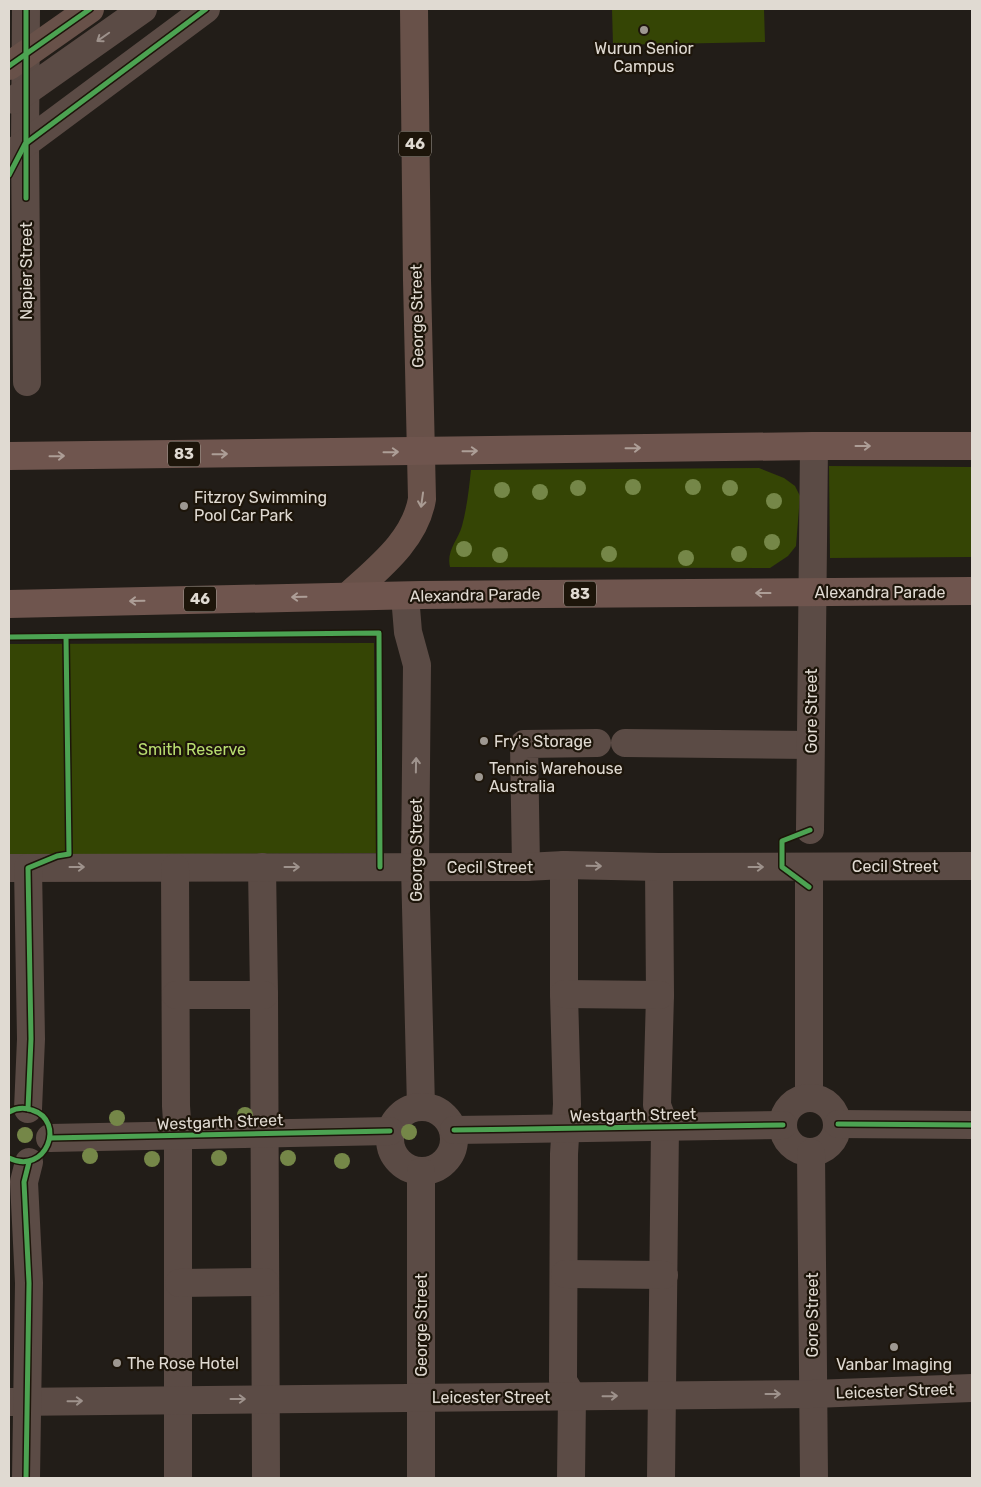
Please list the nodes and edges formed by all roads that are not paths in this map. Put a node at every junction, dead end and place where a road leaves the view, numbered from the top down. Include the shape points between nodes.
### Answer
1 (26, 9) edge
2 (90, 9) edge
3 (143, 9) edge
4 (206, 9) edge
5 (414, 9) edge
6 (18, 60) edge
7 (17, 97) edge
8 (17, 150) edge
9 (27, 382) dead end
10 (814, 446) junction
11 (972, 446) edge
12 (421, 451) junction
13 (9, 456) edge
14 (972, 591) edge
15 (812, 592) junction
16 (348, 596) junction
17 (405, 596) junction
18 (9, 604) edge
19 (597, 743) dead end
20 (625, 743) dead end
21 (810, 745) junction
22 (810, 830) dead end
23 (564, 865) junction
24 (415, 866) junction
25 (971, 866) edge
26 (262, 867) junction
27 (526, 867) junction
28 (660, 867) junction
29 (809, 867) junction
30 (18, 868) edge
31 (175, 868) junction
32 (564, 994) junction
33 (176, 995) junction
34 (264, 995) junction
35 (660, 995) junction
36 (810, 1098) junction
37 (420, 1107) junction
38 (19, 1110) edge
39 (838, 1124) junction
40 (783, 1125) junction
41 (972, 1125) edge
42 (665, 1127) junction
43 (566, 1128) junction
44 (454, 1130) junction
45 (390, 1131) junction
46 (264, 1133) junction
47 (178, 1136) junction
48 (50, 1138) junction
49 (811, 1153) junction
50 (19, 1160) edge
51 (421, 1172) junction
52 (565, 1274) junction
53 (664, 1274) junction
54 (265, 1282) junction
55 (179, 1283) junction
56 (972, 1388) edge
57 (813, 1394) junction
58 (662, 1395) junction
59 (572, 1396) junction
60 (421, 1397) junction
61 (265, 1398) junction
62 (177, 1399) junction
63 (18, 1401) edge
64 (26, 1478) edge
65 (178, 1478) edge
66 (266, 1478) edge
67 (421, 1478) edge
68 (571, 1478) edge
69 (661, 1478) edge
70 (814, 1478) edge

1 - 6 street, Napier Street
2 - 6 main road
3 -> 7 street
4 - 8 street
5 - 12 main road, George Street / 46
6 - 7 street, Napier Street
7 - 8 street, Napier Street
8 - 9 street, Napier Street
10 -> 11 highway, 83
12 -> 10 highway, 83
10 - 15 street, Gore Street
13 -> 12 highway, 83
12 -> 16 main road, George Street / 46 via 422,499 414,524 391,556
14 - 15 highway, Alexandra Parade / 83
15 -> 17 highway, Alexandra Parade / 83
15 - 21 street, Gore Street
16 - 17 highway, Alexandra Parade / 83
16 -> 18 highway, Alexandra Parade / 46
24 -> 17 street, George Street via 417,665 408,632
19 - 27 street via 524,744
20 - 21 street
21 - 22 street, Gore Street
23 - 27 street, Cecil Street
23 -> 28 street, Cecil Street
23 - 32 street
26 -> 24 street, Cecil Street
24 - 27 street, Cecil Street
24 - 37 street, George Street
25 - 29 street, Cecil Street
26 - 31 street, Cecil Street
26 - 34 street
28 -> 29 street, Cecil Street
28 - 35 street
29 - 36 street
30 -> 31 street, Cecil Street
30 - 38 street via 31,1039
31 - 33 street
32 - 35 street
32 - 43 street
33 - 34 street
33 - 47 street
34 - 46 street
35 - 42 street via 658,1104
36 - 39 street via 826,1103
36 - 40 street via 794,1103 788,1109
37 - 44 street via 441,1113
37 - 45 street via 412,1108 399,1117
38 - 48 street via 42,1116 50,1130
39 - 41 street
39 - 49 street via 837,1133 827,1147
40 - 42 street, Westgarth Street
40 - 49 street via 784,1134 794,1148
42 - 43 street, Westgarth Street
42 - 53 street
43 - 44 street, Westgarth Street
43 - 52 street
44 - 51 street via 455,1141 448,1159 440,1166
45 - 46 street, Westgarth Street
45 - 51 street via 391,1150 396,1158 403,1166
46 - 47 street, Westgarth Street
46 - 54 street
47 - 48 street, Westgarth Street
47 - 55 street
48 - 50 street via 48,1146 36,1159
49 - 57 street, Gore Street
50 - 63 street via 24,1182 29,1283
51 - 60 street, George Street
52 - 53 street
52 - 59 street via 563,1381
53 - 58 street
54 - 55 street
54 - 61 street
55 - 62 street
56 - 57 street, Leicester Street
58 -> 57 street, Leicester Street
57 - 70 street, Gore Street
59 -> 58 street, Leicester Street
58 - 69 street
59 - 60 street, Leicester Street
59 - 68 street
60 - 61 street, Leicester Street
60 - 67 street, George Street
62 -> 61 street, Leicester Street
61 - 66 street
63 -> 62 street, Leicester Street
62 - 65 street
63 - 64 street

